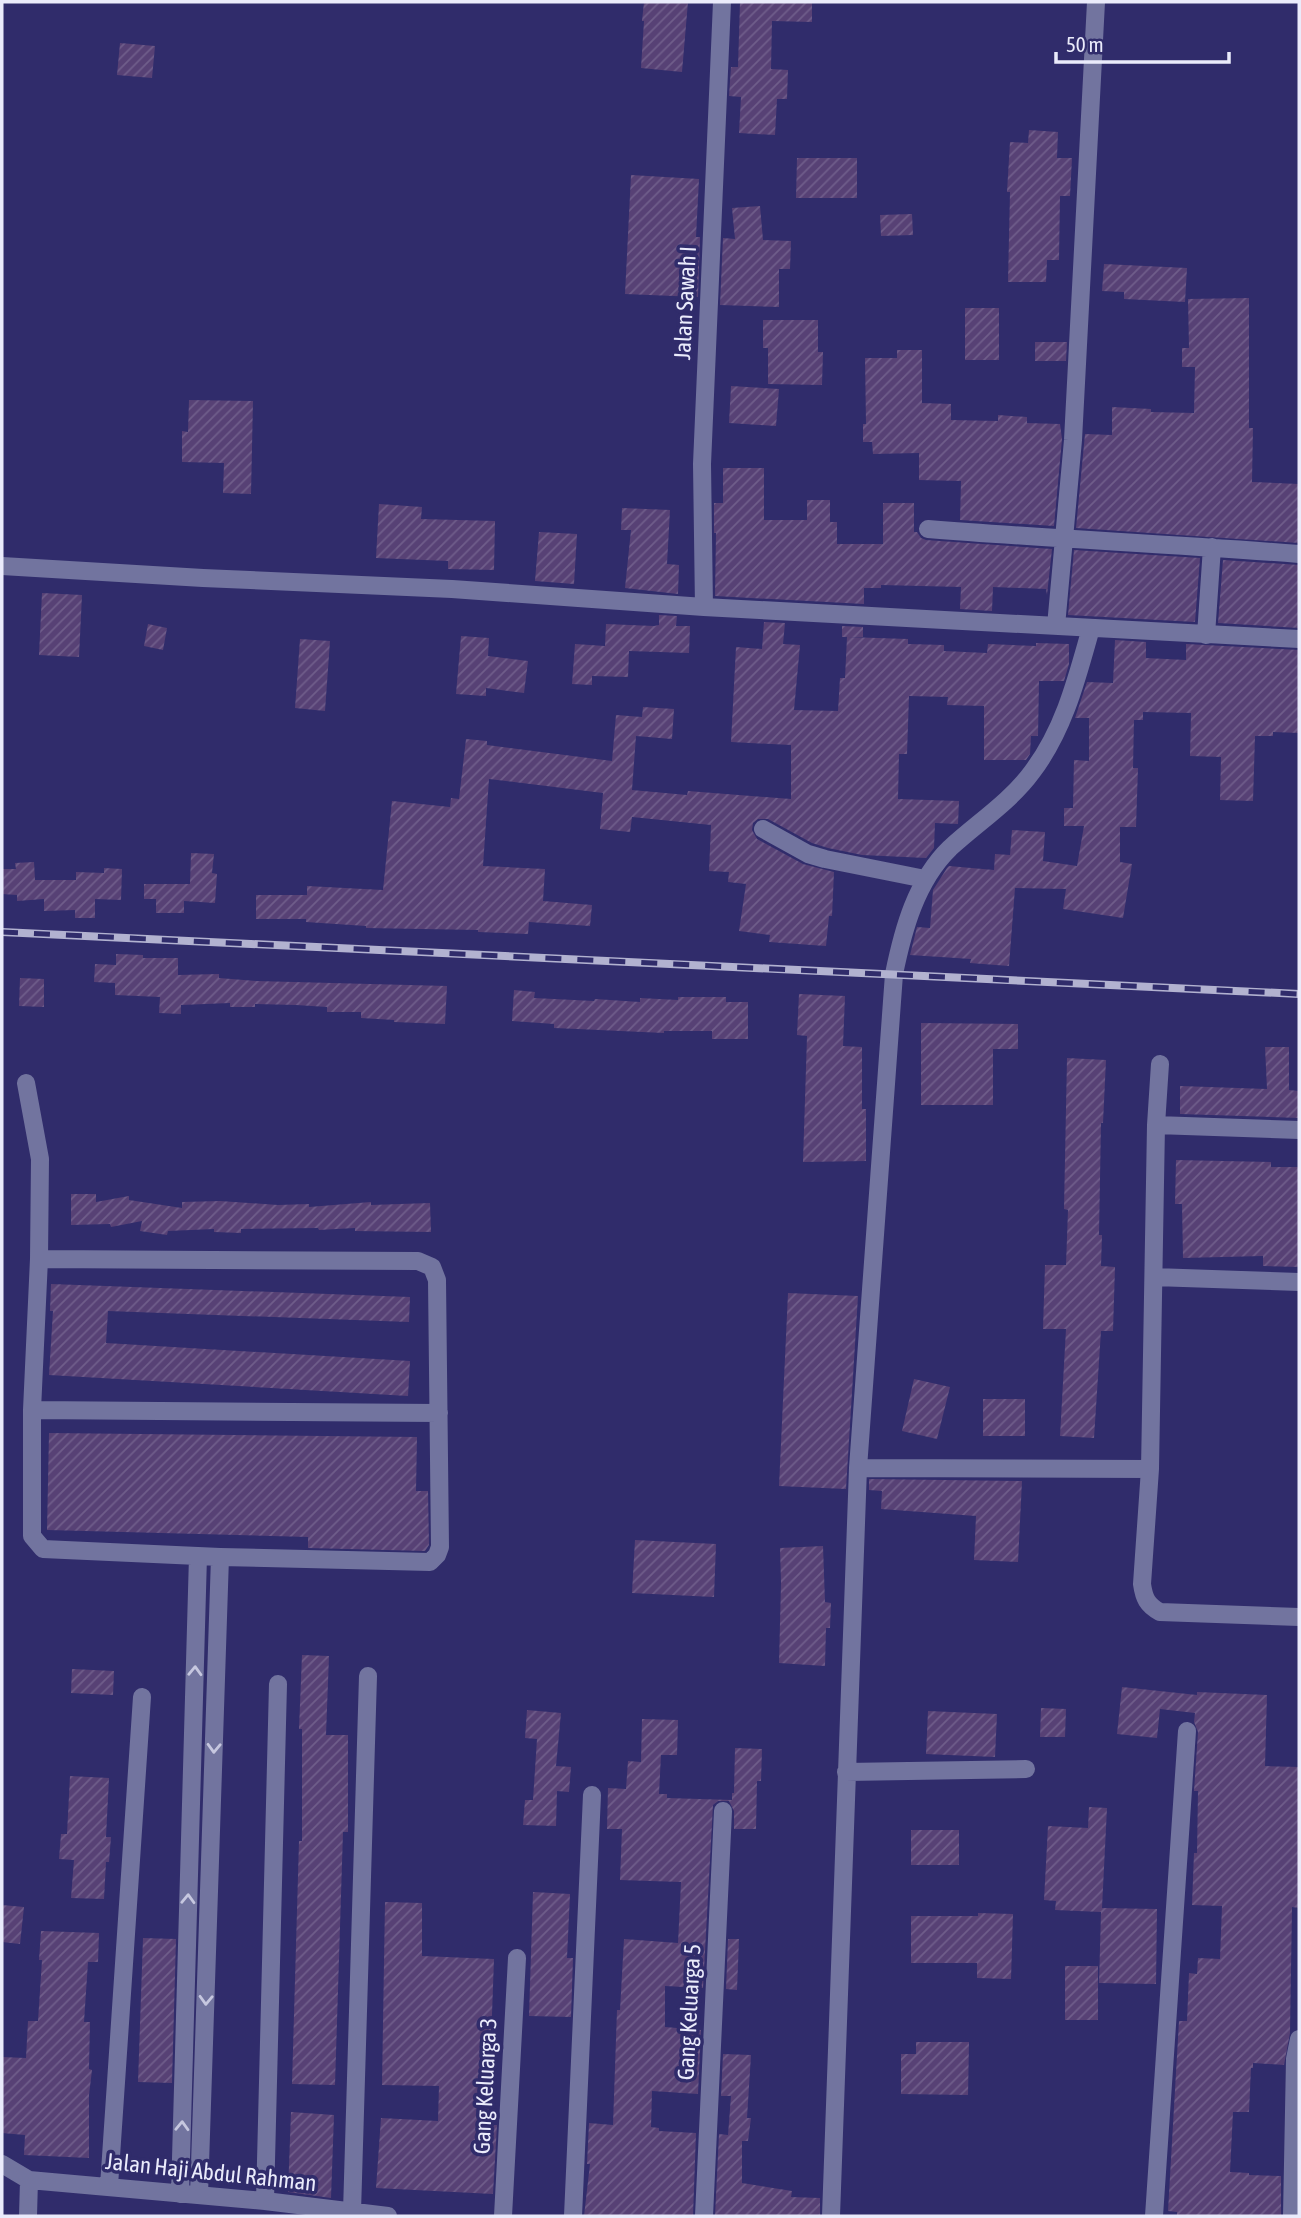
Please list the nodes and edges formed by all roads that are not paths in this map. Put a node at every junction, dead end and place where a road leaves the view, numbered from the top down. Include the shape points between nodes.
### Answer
1 (723, 2) edge
2 (1096, 2) edge
3 (928, 528) dead end
4 (1064, 540) junction
5 (1212, 547) junction
6 (1299, 554) edge
7 (2, 566) edge
8 (704, 607) junction
9 (1056, 626) junction
10 (1091, 628) junction
11 (1206, 635) junction
12 (1299, 639) edge
13 (763, 829) dead end
14 (925, 878) junction
15 (1160, 1064) dead end
16 (26, 1083) dead end
17 (1156, 1125) junction
18 (1299, 1130) edge
19 (39, 1259) junction
20 (1154, 1277) junction
21 (1299, 1282) edge
22 (32, 1410) junction
23 (439, 1413) junction
24 (858, 1468) junction
25 (1150, 1469) junction
26 (198, 1556) junction
27 (220, 1557) junction
28 (1299, 1617) edge
29 (369, 1676) dead end
30 (278, 1684) dead end
31 (142, 1697) dead end
32 (1187, 1731) dead end
33 (1026, 1769) dead end
34 (846, 1772) junction
35 (592, 1795) dead end
36 (723, 1811) dead end
37 (517, 1958) dead end
38 (1299, 2039) edge
39 (2, 2165) edge
40 (29, 2180) junction
41 (109, 2186) junction
42 (180, 2194) junction
43 (199, 2195) junction
44 (265, 2201) junction
45 (352, 2212) junction
46 (28, 2216) edge
47 (388, 2216) edge
48 (503, 2216) edge
49 (573, 2216) edge
50 (704, 2216) edge
51 (831, 2216) edge
52 (1154, 2216) edge
53 (1292, 2216) edge

1 - 8 street, Jalan Sawah I via 702,464
2 - 4 street
3 - 4 street
4 - 5 street
4 - 9 street
5 - 6 street
5 - 11 street
7 - 8 street
8 - 9 street
9 - 10 street
10 - 11 street
10 - 14 street via 1073,692 1034,770 948,850
11 - 12 street
13 - 14 street via 808,854
14 - 24 street via 901,937 894,974
15 - 17 street
16 - 19 street via 40,1159
17 - 18 street
17 - 20 street
19 - 22 street
19 - 23 street via 418,1261 432,1267 437,1280
20 - 21 street
20 - 25 street
22 - 23 street
22 - 26 street via 32,1536 43,1549
23 - 27 street via 440,1547 430,1562
24 - 25 street
24 - 34 street
25 - 28 street via 1142,1584 1147,1603 1160,1612
26 - 27 street
42 -> 26 street
27 -> 43 street
29 - 45 street
30 - 44 street
31 - 41 street
32 - 52 street
33 - 34 street
34 - 51 street
35 - 49 street
36 - 50 street, Gang Keluarga 5
37 - 48 street, Gang Keluarga 3
38 - 53 street
39 - 40 street
40 - 41 street, Jalan Haji Abdul Rahman
40 - 46 street
41 - 42 street, Jalan Haji Abdul Rahman
42 - 43 street, Jalan Haji Abdul Rahman
43 - 44 street, Jalan Haji Abdul Rahman
44 - 45 street, Jalan Haji Abdul Rahman
45 - 47 street, Jalan Haji Abdul Rahman

